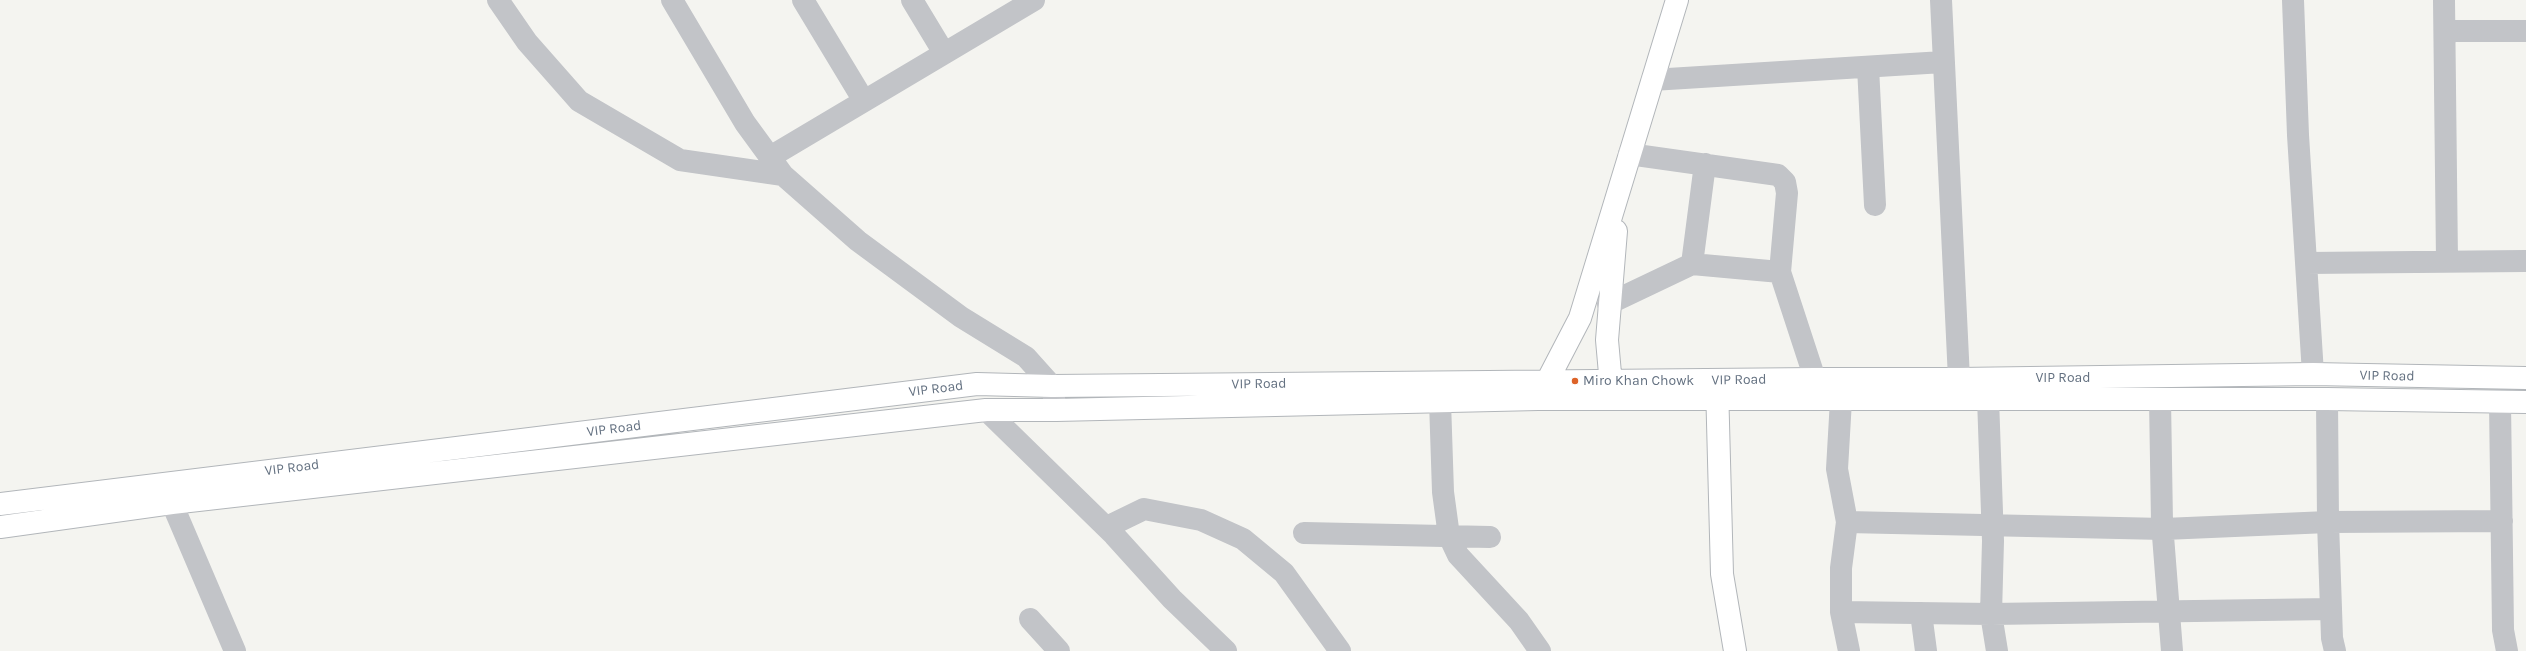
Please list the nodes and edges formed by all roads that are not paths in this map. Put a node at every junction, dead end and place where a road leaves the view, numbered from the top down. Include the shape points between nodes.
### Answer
1 (498, 0) edge
2 (672, 0) edge
3 (803, 0) edge
4 (912, 0) edge
5 (1034, 0) edge
6 (1677, 0) edge
7 (1941, 0) edge
8 (2292, 0) edge
9 (2444, 0) edge
10 (2526, 31) edge
11 (2445, 37) junction
12 (944, 53) junction
13 (1943, 62) junction
14 (1868, 67) junction
15 (1652, 80) junction
16 (864, 101) junction
17 (770, 157) junction
18 (1626, 163) junction
19 (1705, 164) junction
20 (783, 175) junction
21 (1875, 205) dead end
22 (2447, 261) junction
23 (2526, 261) edge
24 (2306, 263) junction
25 (1692, 264) junction
26 (1780, 272) junction
27 (1608, 304) junction
28 (2313, 374) junction
29 (2411, 376) junction
30 (2526, 378) edge
31 (1814, 379) junction
32 (1959, 379) junction
33 (1052, 386) junction
34 (1542, 390) junction
35 (1612, 390) junction
36 (1717, 390) junction
37 (1988, 398) junction
38 (2160, 399) junction
39 (2327, 399) junction
40 (1841, 400) junction
41 (2409, 400) junction
42 (1440, 401) junction
43 (2500, 402) junction
44 (2526, 402) edge
45 (986, 410) junction
46 (1056, 410) junction
47 (164, 484) junction
48 (172, 503) junction
49 (0, 504) edge
50 (2502, 521) junction
51 (1847, 522) junction
52 (2328, 522) junction
53 (1992, 526) junction
54 (0, 527) edge
55 (1107, 527) junction
56 (2164, 529) junction
57 (1304, 533) dead end
58 (1449, 536) junction
59 (1490, 537) dead end
60 (2331, 608) junction
61 (2168, 610) junction
62 (1840, 612) junction
63 (1921, 613) junction
64 (1991, 614) junction
65 (1030, 619) dead end
66 (235, 651) edge
67 (1059, 651) edge
68 (1226, 651) edge
69 (1340, 651) edge
70 (1540, 651) edge
71 (1735, 651) edge
72 (1849, 651) edge
73 (1926, 651) edge
74 (1997, 651) edge
75 (2172, 651) edge
76 (2335, 651) edge
77 (2507, 651) edge

1 - 20 street via 526,42 579,101 680,160
2 - 17 street via 745,123
3 - 16 street
4 - 12 street
5 - 12 street
6 - 15 main road
7 - 13 street
8 - 24 street
9 - 11 street
10 - 11 street via 2452,32
11 - 22 street via 2443,45
12 - 16 street
13 - 14 street
13 - 32 street
14 - 15 street
14 - 21 street
15 - 18 main road
16 - 17 street
17 - 20 street
18 - 19 street
18 - 27 main road
18 - 34 main road via 1580,318
19 - 25 street
19 - 26 street via 1778,175 1785,182 1787,193
20 - 33 street via 858,241 961,317 1026,357
22 - 23 street
22 - 24 street
24 - 28 street
25 - 26 street
25 - 27 street
26 - 31 street
27 - 35 main road via 1606,340
28 - 29 main road, VIP Road
28 - 32 main road, VIP Road
29 - 30 main road, VIP Road
29 - 41 main road
31 - 32 main road, VIP Road
31 - 36 main road, VIP Road
33 - 34 main road, VIP Road
33 - 46 street
33 - 47 main road, VIP Road via 977,384
34 - 35 main road, VIP Road
34 - 42 main road, VIP Road
35 - 36 main road, VIP Road
36 - 40 main road, VIP Road
36 - 71 main road via 1722,574
37 - 38 main road, VIP Road
37 - 40 main road, VIP Road
37 - 53 street
38 - 39 main road, VIP Road
38 - 56 street
39 - 41 main road, VIP Road
39 - 52 street
40 - 51 street via 1837,469
41 - 43 main road, VIP Road
42 - 46 main road, VIP Road
42 - 58 street via 1443,492
43 - 44 main road, VIP Road
43 - 50 street
45 - 46 main road, VIP Road
45 - 48 main road, VIP Road
45 - 55 street
47 - 48 street
47 - 49 main road, VIP Road
48 - 54 main road, VIP Road
48 - 66 street
50 - 52 street
50 - 77 street via 2503,630
51 - 53 street
51 - 62 street via 1841,568
52 - 56 street
52 - 60 street
53 - 56 street
53 - 64 street
55 - 68 street via 1172,599
55 - 69 street via 1144,509 1201,520 1243,539 1284,573
56 - 61 street
57 - 58 street
58 - 59 street
58 - 70 street via 1458,555 1519,621
60 - 61 street
60 - 76 street
61 - 64 street
61 - 75 street
62 - 63 street
62 - 72 street
63 - 64 street
63 - 73 street
64 - 74 street
65 - 67 street

